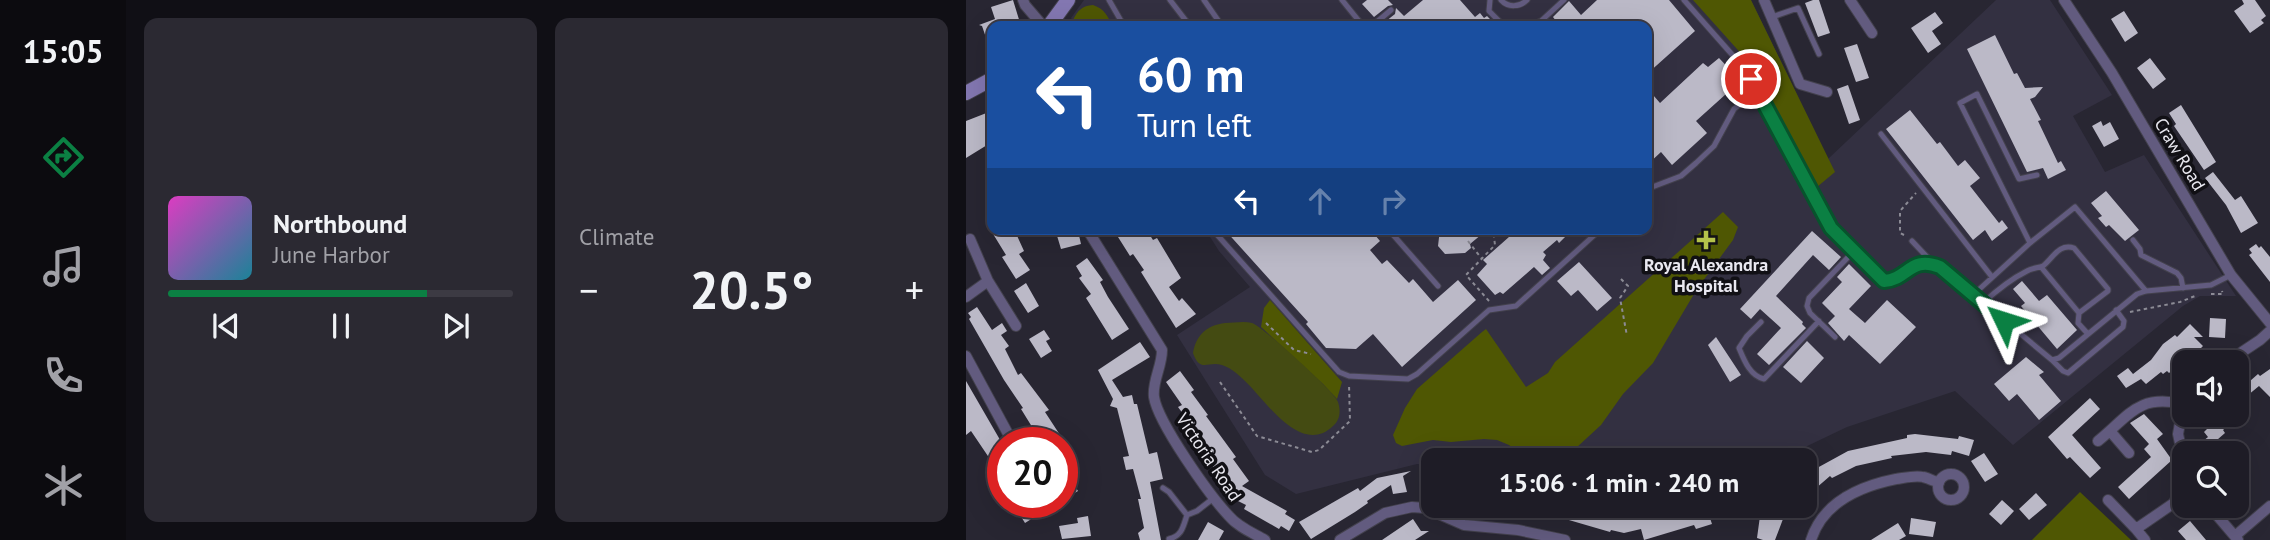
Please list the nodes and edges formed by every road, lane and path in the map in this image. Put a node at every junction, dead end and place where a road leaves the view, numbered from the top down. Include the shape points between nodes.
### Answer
1 (1023, 0) edge
2 (1068, 0) edge
3 (1109, 0) edge
4 (1170, 0) edge
5 (1204, 0) edge
6 (1342, 0) edge
7 (1490, 0) edge
8 (1501, 0) edge
9 (1527, 0) edge
10 (1564, 0) edge
11 (1684, 0) edge
12 (1764, 0) edge
13 (1850, 0) edge
14 (2064, 0) edge
15 (1391, 10) dead end
16 (1772, 18) junction
17 (1038, 21) edge
18 (1053, 21) edge
19 (1121, 21) edge
20 (1186, 21) edge
21 (1219, 21) edge
22 (1359, 21) edge
23 (1378, 21) edge
24 (1499, 21) edge
25 (1541, 21) edge
26 (1872, 33) dead end
27 (1819, 54) dead end
28 (987, 82) edge
29 (1758, 91) junction
30 (1827, 92) dead end
31 (966, 93) edge
32 (1881, 134) dead end
33 (2037, 175) dead end
34 (1652, 187) edge
35 (1922, 188) junction
36 (1091, 235) edge
37 (1217, 235) edge
38 (1393, 235) edge
39 (1494, 235) edge
40 (1594, 235) edge
41 (970, 239) dead end
42 (2133, 240) dead end
43 (1468, 241) dead end
44 (1912, 241) joint
45 (2030, 243) junction
46 (1854, 251) junction
47 (1483, 260) junction
48 (1928, 262) junction
49 (2041, 267) junction
50 (2231, 275) junction
51 (1992, 277) junction
52 (1621, 279) dead end
53 (988, 281) junction
54 (2218, 284) junction
55 (1438, 286) dead end
56 (2183, 288) junction
57 (2146, 291) junction
58 (2210, 294) dead end
59 (1973, 295) junction
60 (2197, 295) dead end
61 (966, 297) edge
62 (1983, 303) junction
63 (1497, 310) junction
64 (2116, 310) junction
65 (2079, 313) junction
66 (2121, 317) junction
67 (1819, 321) junction
68 (1761, 322) dead end
69 (1266, 323) dead end
70 (2270, 323) edge
71 (1016, 326) dead end
72 (2270, 331) edge
73 (2088, 334) junction
74 (1626, 337) dead end
75 (1835, 337) dead end
76 (2245, 350) edge
77 (966, 356) edge
78 (1315, 357) dead end
79 (2052, 360) junction
80 (1349, 376) junction
81 (1220, 382) dead end
82 (2172, 401) edge
83 (1004, 427) edge
84 (2110, 431) junction
85 (2098, 441) dead end
86 (2129, 453) dead end
87 (1939, 483) dead end
88 (1163, 488) dead end
89 (1215, 498) junction
90 (2108, 499) dead end
91 (2172, 506) edge
92 (2270, 506) edge
93 (1187, 515) junction
94 (2219, 518) edge
95 (2136, 529) junction
96 (2236, 538) edge
97 (1169, 539) edge
98 (1265, 540) edge
99 (1340, 540) edge
100 (1565, 540) edge
101 (1811, 540) edge
102 (2145, 540) edge

1 - 17 street
2 - 18 main road
3 - 19 lane
4 - 20 lane
5 - 21 lane
6 - 22 lane
7 - 24 lane via 1489,11
8 - 9 lane via 1512,6
10 - 25 lane
11 - 29 lane via 1743,66
12 - 16 street
13 - 26 street
14 - 50 street, Craw Road
15 - 23 lane
16 - 27 lane via 1798,8
16 - 30 street via 1800,84
28 - 31 main road
29 - 34 lane via 1734,109 1714,146 1696,163 1681,176
29 - 46 lane via 1831,228
32 - 35 lane
33 - 45 lane via 2019,179 1977,94 1960,103
35 - 44 path via 1900,211 1900,233
35 - 51 lane
36 - 89 street, Victoria Road via 1162,350 1154,402 1172,438
37 - 80 lane via 1339,372
38 - 55 lane
39 - 47 path via 1495,245
40 - 63 lane via 1516,306
41 - 53 street
42 - 56 lane via 2141,255 2177,273
43 - 47 path
44 - 48 lane
45 - 51 lane
45 - 57 lane via 2075,207
46 - 48 lane via 1884,281
46 - 67 lane via 1809,298 1807,306
47 - 63 path via 1466,275
48 - 59 lane
49 - 62 lane via 2023,273
49 - 65 lane
49 - 65 lane via 2069,246 2108,289
50 - 54 lane
50 - 70 street, Craw Road
51 - 59 lane
52 - 74 path via 1628,286 1620,298
53 - 61 street
53 - 71 street
54 - 56 lane
54 - 58 path via 2223,294
56 - 57 lane
57 - 64 lane
59 - 62 lane
60 - 66 path
62 - 79 lane
63 - 80 lane via 1489,310 1408,379
64 - 66 lane
64 - 73 lane
65 - 73 lane via 2078,323
66 - 79 lane via 2123,327 2068,373
67 - 68 lane via 1765,380 1757,378 1739,348
67 - 75 lane
69 - 78 path via 1294,350
72 - 76 street
73 - 79 lane
77 - 83 street
80 - 81 path via 1350,421 1312,452 1257,436
82 - 84 street via 2145,402
84 - 85 street
84 - 86 street
87 - 101 street via 1905,477 1857,490 1829,510
88 - 93 lane
89 - 93 lane
89 - 98 street, Victoria Road via 1237,524
90 - 95 street
91 - 95 street
92 - 96 street
93 - 97 lane via 1181,532
94 - 96 street
95 - 102 street
99 - 100 street via 1385,513 1412,507 1464,525

